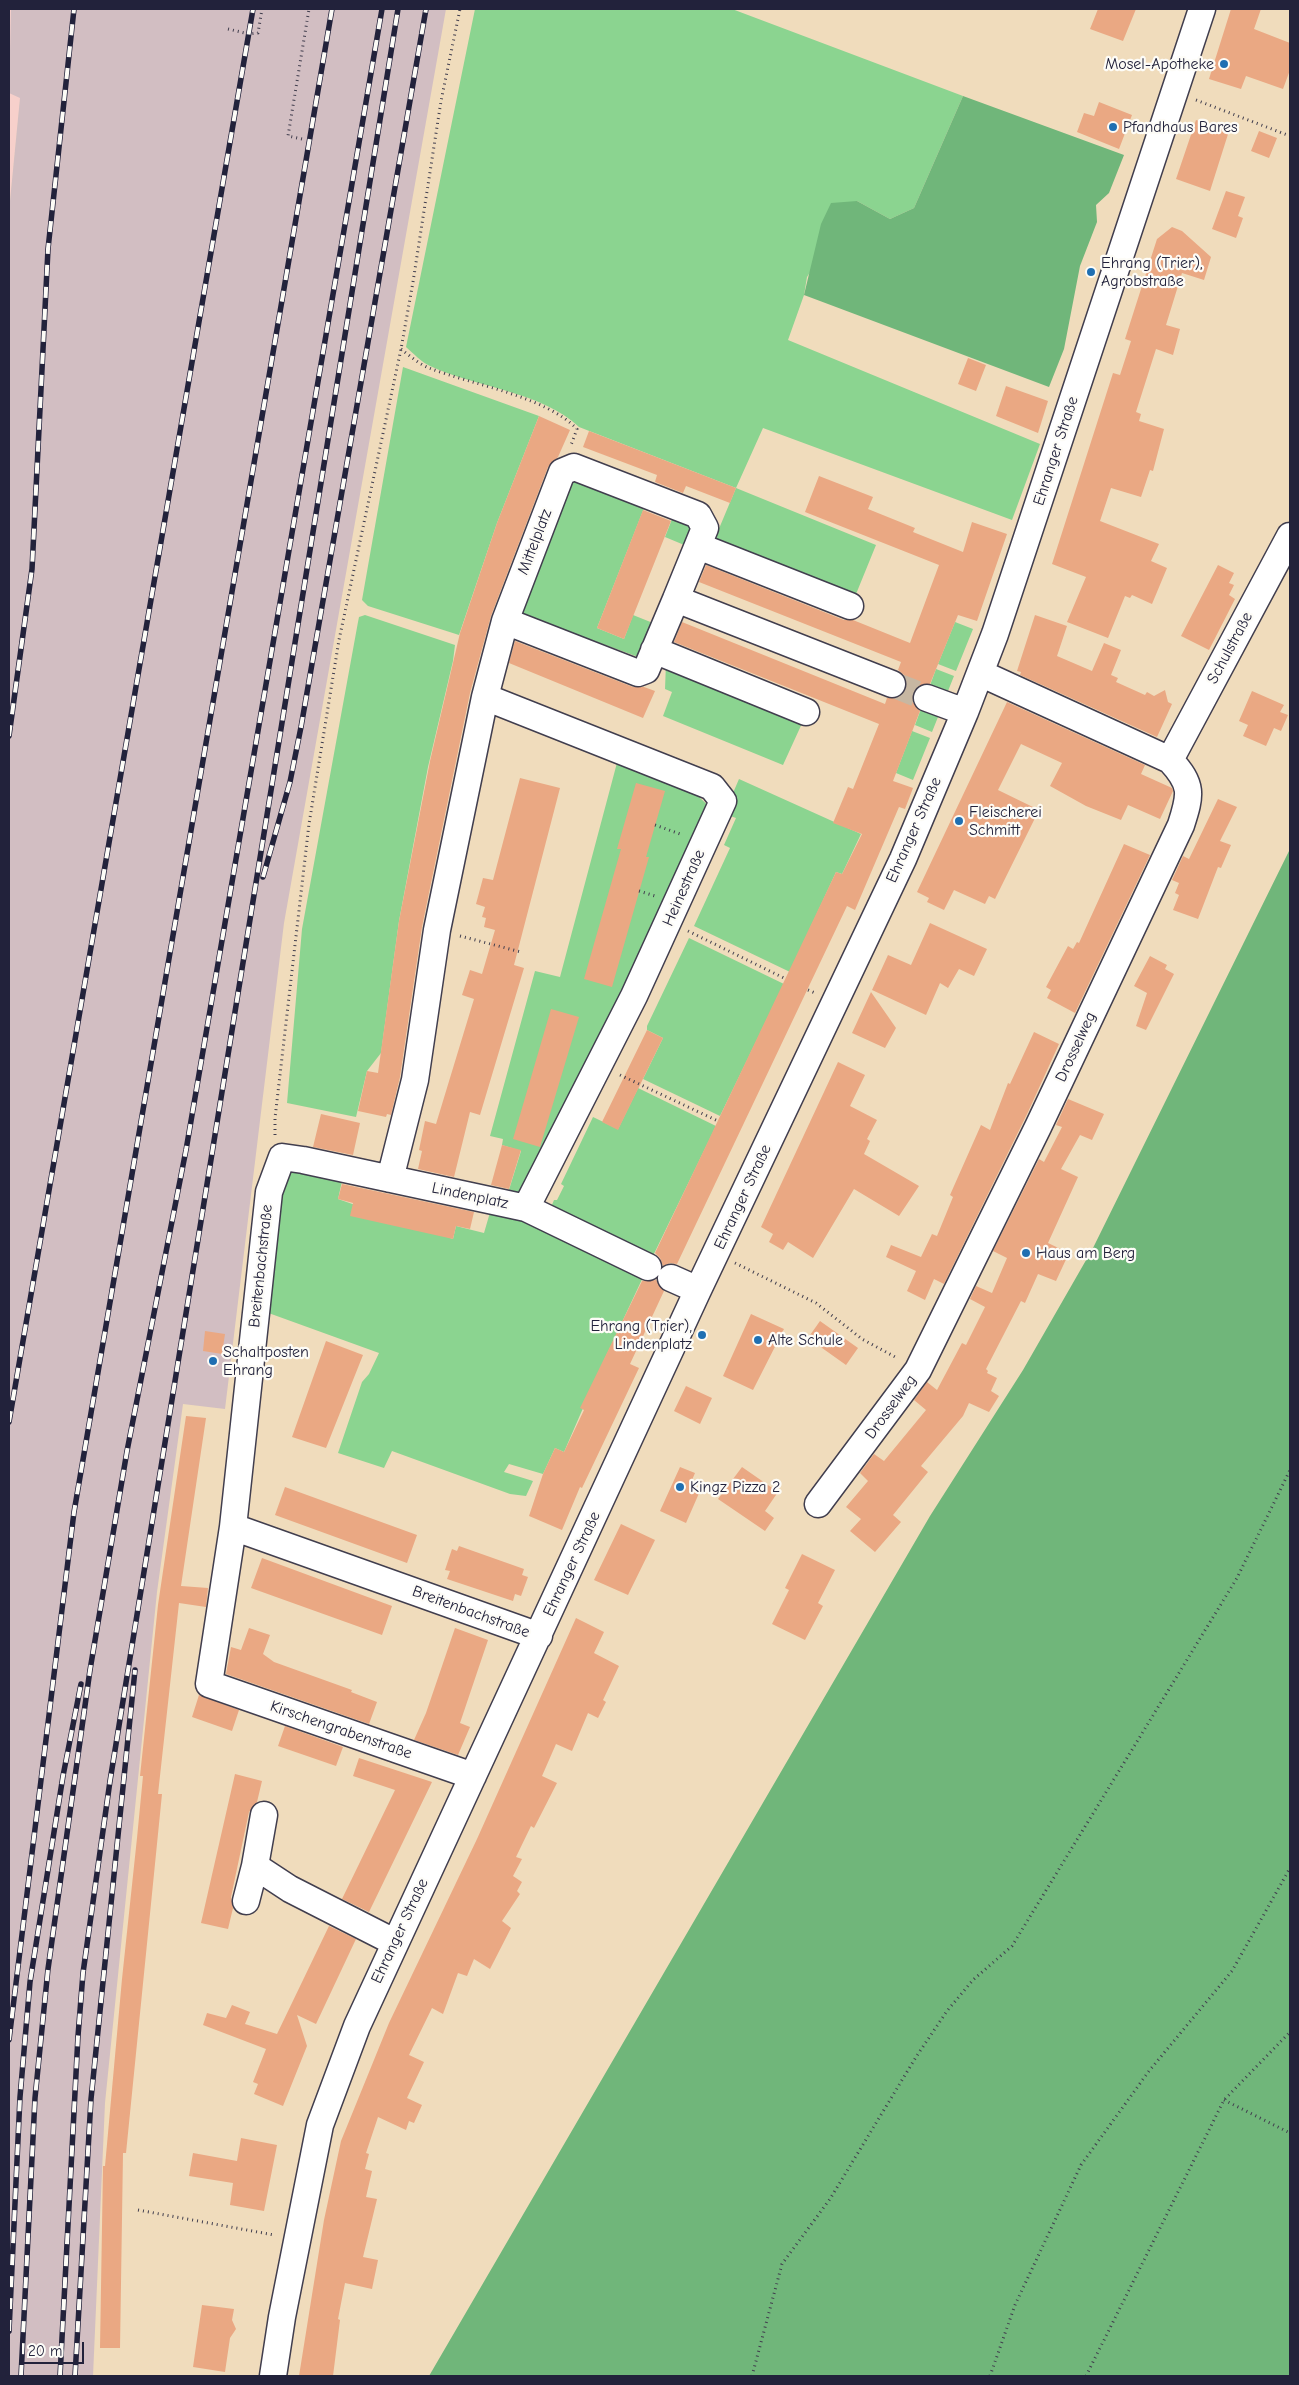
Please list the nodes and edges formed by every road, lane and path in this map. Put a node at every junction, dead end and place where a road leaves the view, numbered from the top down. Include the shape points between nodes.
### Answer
1 (262, 9) edge
2 (309, 9) edge
3 (460, 9) edge
4 (1194, 17) edge
5 (228, 29) dead end
6 (1175, 92) junction
7 (1290, 136) edge
8 (302, 139) dead end
9 (401, 349) junction
10 (562, 472) junction
11 (1290, 536) edge
12 (698, 546) junction
13 (676, 599) junction
14 (850, 606) dead end
15 (505, 621) junction
16 (654, 650) junction
17 (980, 673) junction
18 (892, 684) tunnel mouth
19 (485, 697) junction
20 (927, 698) tunnel mouth
21 (806, 712) dead end
22 (965, 712) junction
23 (1170, 760) junction
24 (669, 922) junction
25 (437, 930) junction
26 (521, 952) dead end
27 (786, 979) dead end
28 (599, 1065) junction
29 (718, 1121) dead end
30 (282, 1157) junction
31 (390, 1178) junction
32 (526, 1208) junction
33 (717, 1254) junction
34 (698, 1290) junction
35 (877, 1348) dead end
36 (1290, 1470) edge
37 (818, 1504) dead end
38 (233, 1527) junction
39 (539, 1636) junction
40 (210, 1684) joint
41 (473, 1776) junction
42 (264, 1815) dead end
43 (255, 1866) junction
44 (1290, 1868) edge
45 (246, 1901) dead end
46 (394, 1942) junction
47 (1290, 2032) edge
48 (1224, 2100) junction
49 (1290, 2133) edge
50 (138, 2210) dead end
51 (297, 2239) junction
52 (272, 2376) edge
53 (752, 2376) edge
54 (990, 2376) edge
55 (1086, 2376) edge

1 - 5 path via 258,33
2 - 8 path via 288,136
3 - 9 path via 441,100
4 - 6 street, Ehranger Straße
6 - 7 path
6 - 17 street, Ehranger Straße
9 - 10 path via 427,368 521,399 566,418 577,429
9 - 30 path via 339,640 309,824 275,1118 275,1144
10 - 12 street via 574,467 698,515 705,528
10 - 15 street, Mittelplatz
11 - 23 street, Schulstraße
12 - 13 street
12 - 14 street
13 - 16 street
13 - 18 street
15 - 16 street via 638,673 646,670
15 - 19 street
16 - 21 street
17 - 22 street, Ehranger Straße
17 - 23 street
19 - 24 street, Heinestraße via 712,787 723,801
19 - 25 street
20 - 22 street
22 - 33 street, Ehranger Straße via 903,858
23 - 37 street, Drosselweg via 1181,772 1190,799 1156,878 918,1370
24 - 27 path
24 - 28 street, Heinestraße
25 - 26 path
25 - 31 street via 414,1080
28 - 29 path
28 - 32 street, Heinestraße
30 - 31 street, Lindenplatz
30 - 38 street, Breitenbachstraße via 269,1192
31 - 32 street, Lindenplatz
32 - 34 street, Lindenplatz
33 - 34 street, Ehranger Straße
33 - 35 path via 816,1303
34 - 39 street, Ehranger Straße
36 - 53 path via 1237,1578 1012,1946 973,1980 946,2011 830,2199 782,2264
38 - 39 street, Breitenbachstraße
38 - 40 street, Breitenbachstraße
39 - 41 street, Ehranger Straße
40 - 41 street, Kirschengrabenstraße
41 - 46 street, Ehranger Straße
42 - 43 street
43 - 45 street
43 - 46 street via 290,1889
44 - 54 path via 1232,1971 1149,2071 1081,2165 1015,2305
46 - 51 street, Ehranger Straße via 357,2026 320,2125
47 - 48 path
48 - 49 path
48 - 55 path
50 - 51 path
51 - 52 street, Ehranger Straße

